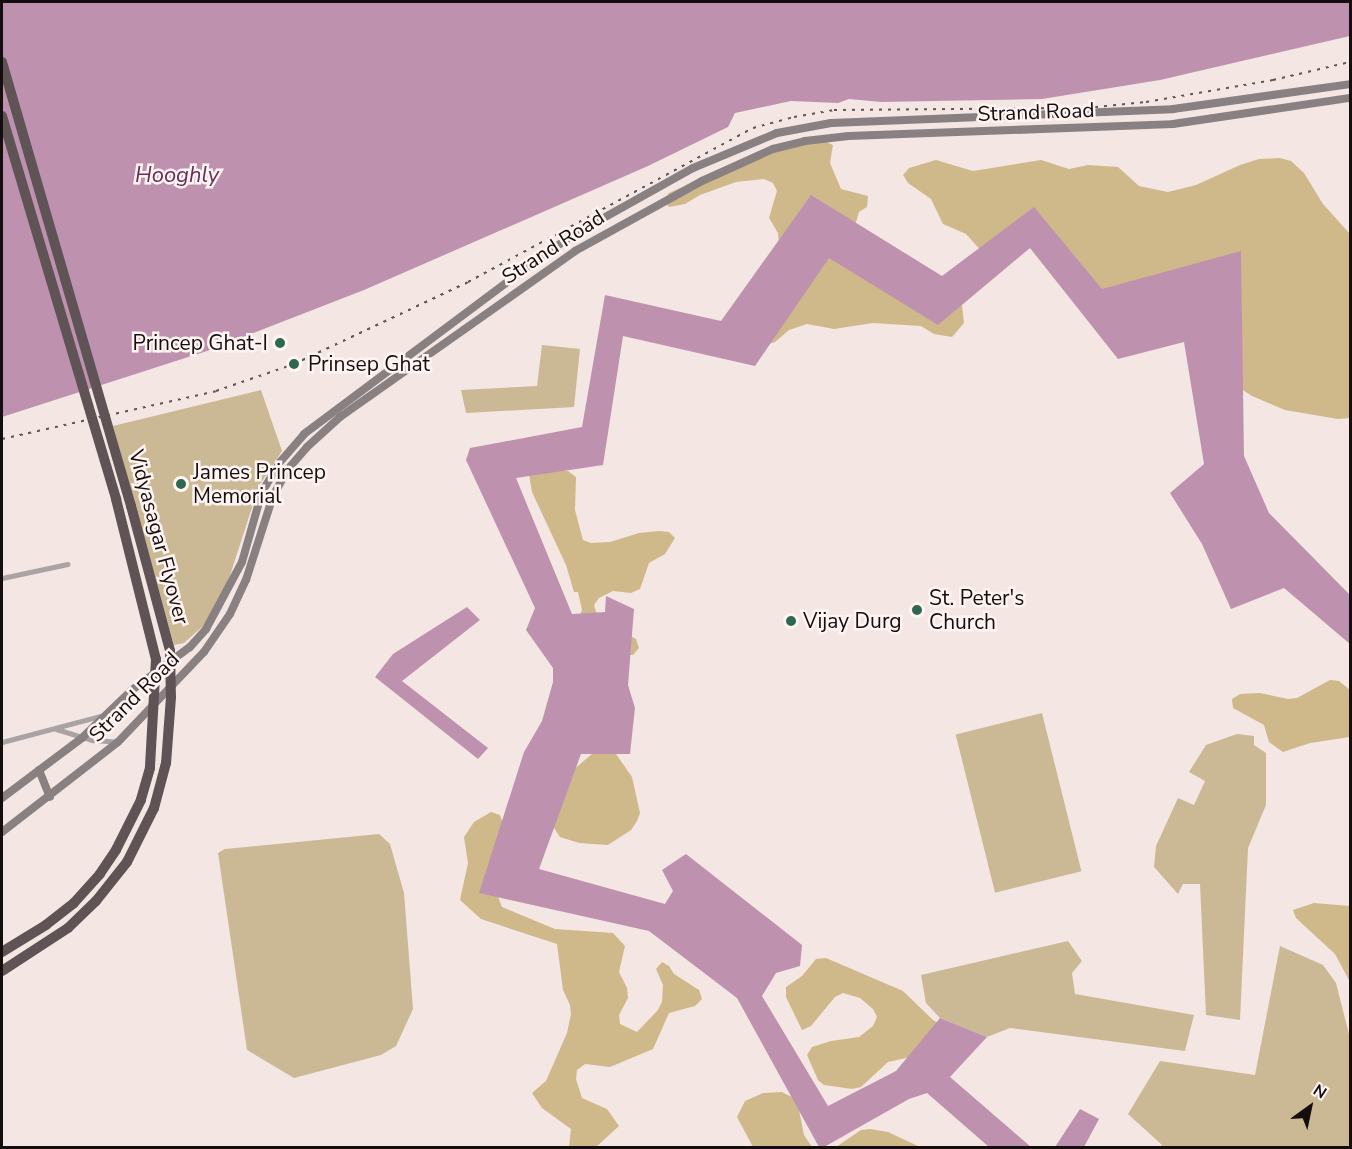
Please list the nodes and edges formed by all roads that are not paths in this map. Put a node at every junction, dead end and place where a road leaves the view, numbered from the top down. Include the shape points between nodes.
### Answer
1 (2, 62) edge
2 (1350, 84) edge
3 (1350, 98) edge
4 (1173, 108) junction
5 (2, 116) edge
6 (1173, 124) junction
7 (693, 168) junction
8 (702, 180) junction
9 (68, 564) dead end
10 (2, 578) edge
11 (107, 714) junction
12 (56, 729) junction
13 (82, 738) junction
14 (2, 742) edge
15 (118, 742) junction
16 (39, 770) junction
17 (50, 796) junction
18 (2, 798) edge
19 (2, 832) edge
20 (2, 952) edge
21 (2, 971) edge

1 - 21 highway, Vidyasagar Flyover, bridge via 149,572 170,651 171,697 166,764 154,808 127,862 96,902 68,928
2 - 4 main road, Strand Road
3 - 6 main road, Strand Road
4 - 6 main road
4 - 7 main road, Strand Road via 831,123 777,133
5 - 20 highway, Vidyasagar Flyover, bridge via 116,499 156,659 150,768 141,800 116,850 74,903
6 - 8 main road, Strand Road via 805,141 773,148
7 - 8 main road
7 - 11 main road, Strand Road via 542,256 304,434 261,492 242,562 206,629 190,647
8 - 15 main road, Strand Road via 575,251 340,417 307,447 288,469 273,496 246,580 219,632 182,677
9 - 10 street
11 - 12 street
11 - 13 main road, Strand Road
12 - 13 street
12 - 14 street
13 - 15 street
13 - 16 main road, Strand Road
15 - 17 main road, Strand Road
16 - 17 main road
16 - 18 main road, Strand Road
17 - 19 main road, Strand Road

